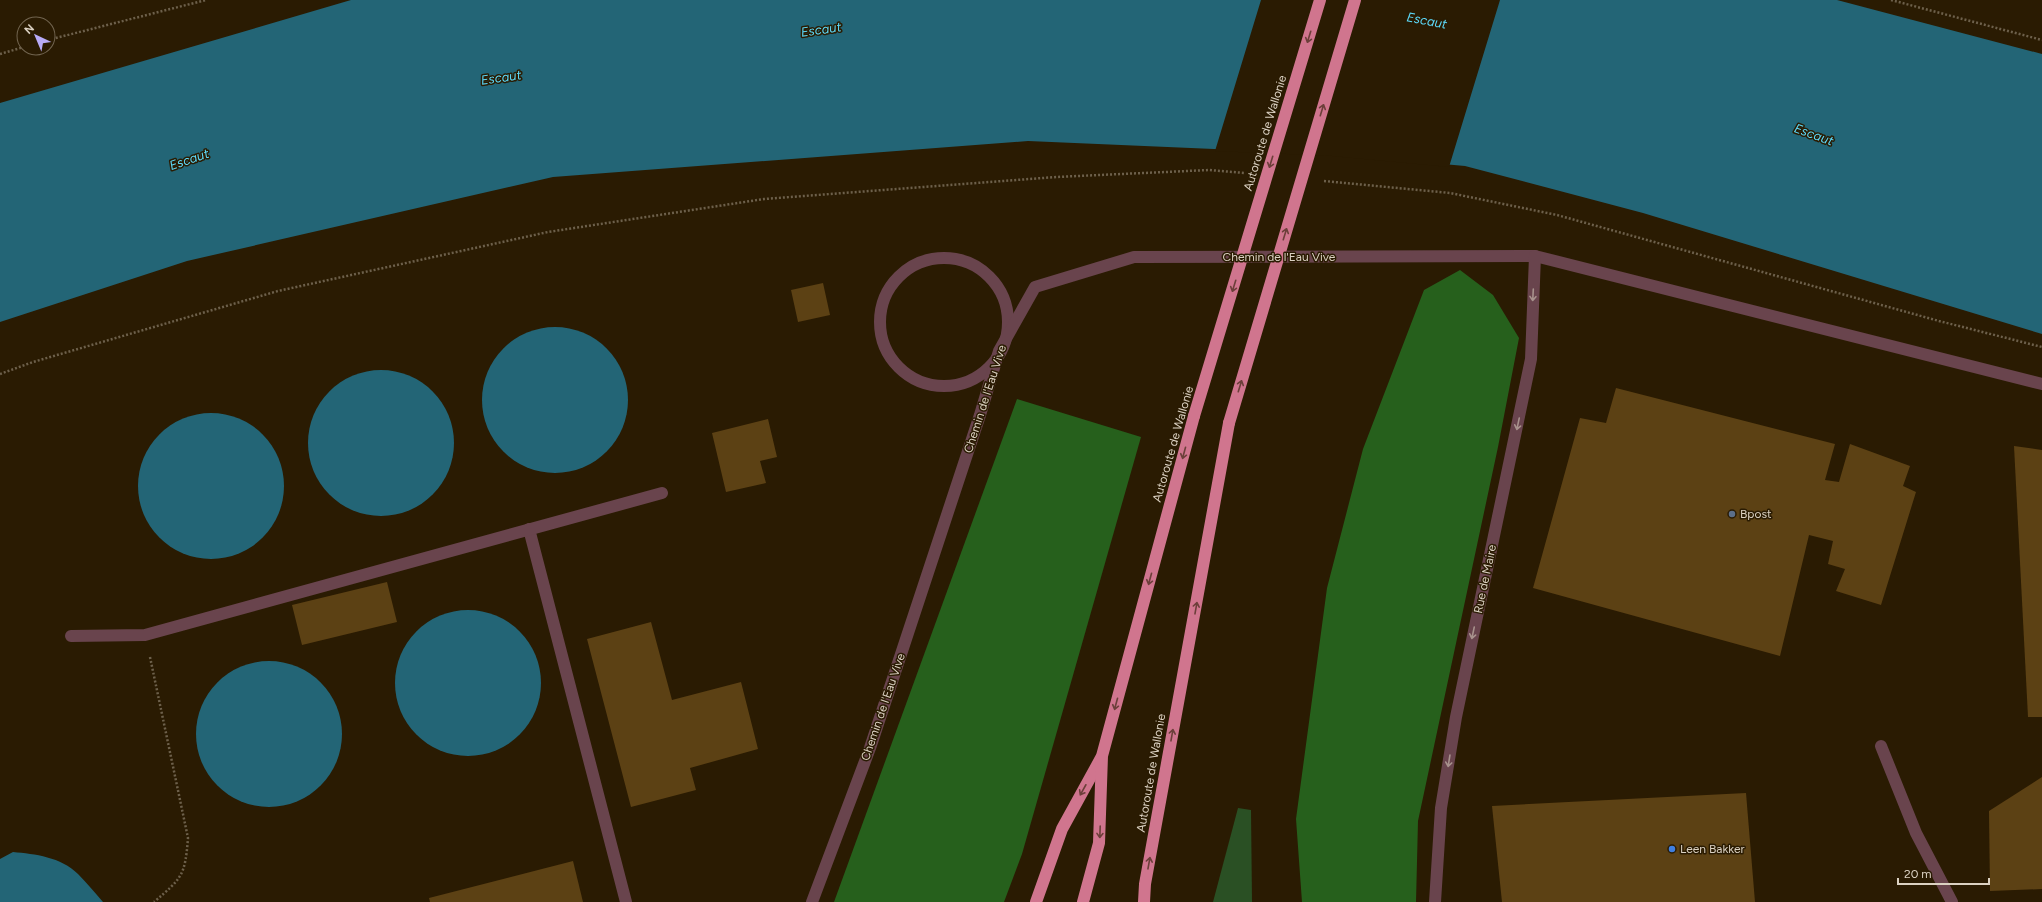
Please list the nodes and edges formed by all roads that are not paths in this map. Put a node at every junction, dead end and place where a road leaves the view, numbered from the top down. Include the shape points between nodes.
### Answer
1 (1320, 0) edge
2 (1355, 0) edge
3 (1535, 256) junction
4 (999, 351) junction
5 (2042, 384) edge
6 (662, 493) dead end
7 (529, 529) junction
8 (71, 636) dead end
9 (1881, 746) dead end
10 (1102, 756) junction
11 (626, 902) edge
12 (812, 902) edge
13 (1036, 902) edge
14 (1083, 902) edge
15 (1144, 902) edge
16 (1435, 902) edge
17 (1952, 902) edge

1 -> 10 highway, Autoroute de Wallonie, bridge via 1194,416
15 -> 2 highway, Autoroute de Wallonie, bridge via 1145,884 1229,423
3 - 4 street, Chemin de l'Eau Vive via 1134,257 1035,287
3 - 5 street, Chemin de l'Eau Vive
3 -> 16 street, Rue de Maire via 1531,359 1456,717 1442,808
4 - 4 street via 1008,334 1008,312 1002,292 988,275 971,263 950,258 929,260 909,268 893,283 884,302 880,323 883,343 894,362 909,376 928,385 949,386 970,381 988,370
4 - 12 street, Chemin de l'Eau Vive via 870,748
6 - 7 street
7 - 8 street via 145,635
7 - 11 street
9 - 17 street via 1916,833
10 -> 13 highway via 1062,829
10 -> 14 highway, Autoroute de Wallonie via 1099,843

